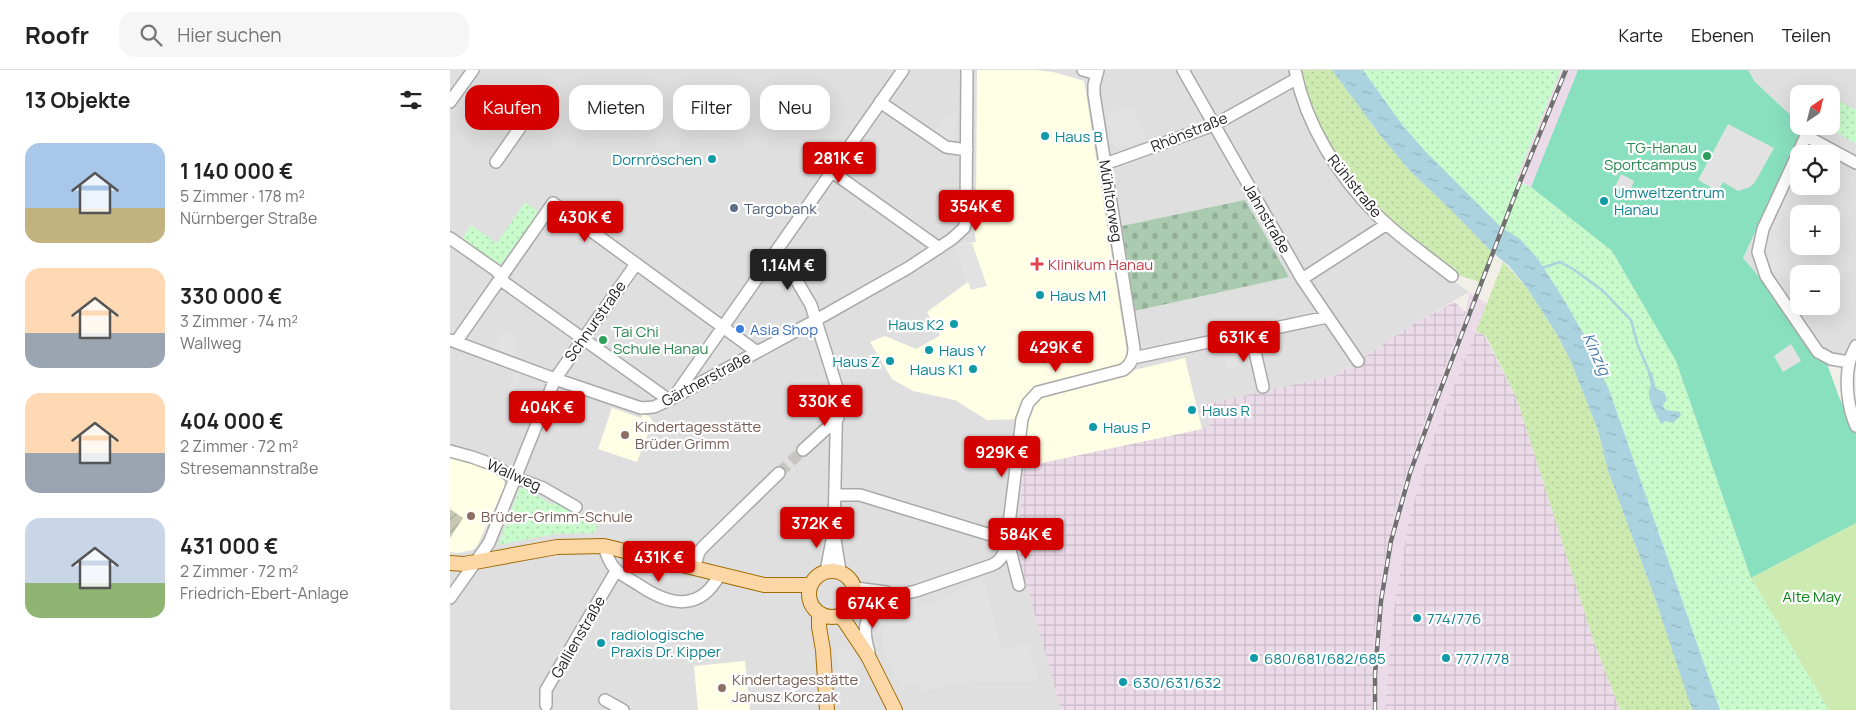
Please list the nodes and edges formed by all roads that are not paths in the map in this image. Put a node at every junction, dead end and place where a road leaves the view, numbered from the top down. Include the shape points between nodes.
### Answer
1 (473, 70) edge
2 (903, 70) edge
3 (967, 70) edge
4 (1083, 70) edge
5 (1183, 70) edge
6 (1097, 72) edge
7 (1296, 74) edge
8 (450, 102) edge
9 (880, 102) junction
10 (1214, 125) junction
11 (519, 130) edge
12 (967, 150) junction
13 (496, 162) dead end
14 (1856, 163) edge
15 (1105, 164) junction
16 (832, 171) junction
17 (1387, 224) junction
18 (450, 238) edge
19 (939, 248) junction
20 (776, 251) junction
21 (636, 264) junction
22 (1452, 276) dead end
23 (501, 278) junction
24 (1302, 279) junction
25 (1327, 317) junction
26 (816, 320) junction
27 (724, 327) junction
28 (1251, 334) junction
29 (583, 338) junction
30 (453, 341) edge
31 (1856, 346) edge
32 (757, 352) junction
33 (1133, 358) junction
34 (1358, 361) dead end
35 (1849, 362) junction
36 (555, 379) junction
37 (1263, 386) dead end
38 (671, 398) junction
39 (838, 418) junction
40 (1856, 426) edge
41 (803, 450) tunnel mouth
42 (450, 451) edge
43 (779, 473) tunnel mouth
44 (516, 478) junction
45 (836, 495) junction
46 (576, 506) dead end
47 (834, 534) junction
48 (1007, 540) junction
49 (604, 546) junction
50 (476, 562) junction
51 (450, 563) edge
52 (694, 568) junction
53 (616, 570) junction
54 (826, 571) junction
55 (840, 572) junction
56 (720, 574) junction
57 (1019, 585) dead end
58 (810, 591) junction
59 (916, 591) junction
60 (450, 598) edge
61 (854, 598) junction
62 (829, 615) junction
63 (870, 660) junction
64 (604, 700) dead end
65 (546, 705) dead end
66 (623, 710) edge
67 (827, 710) edge
68 (895, 710) edge

1 - 8 street
2 - 9 street
3 - 12 street, Gärtnerstraße
4 - 6 street
5 - 10 street, Jahnstraße
6 - 15 street, Mühltorweg via 1094,94
7 - 10 street, Rhönstraße
7 - 17 street, Rühlstraße via 1309,119 1325,148 1348,181
9 - 12 street via 946,147
9 - 16 street
10 - 15 street, Rhönstraße
10 - 24 street, Jahnstraße
11 - 13 street
12 - 19 street, Gärtnerstraße via 966,224
14 - 35 street via 1806,136 1763,229 1758,252 1766,276 1818,352 1831,359
15 - 33 street, Mühltorweg
16 - 19 street
16 - 20 street
17 - 22 street, Rühlstraße
17 - 24 street
18 - 23 street via 497,271
19 - 26 street, Gärtnerstraße
20 - 26 street via 806,296
20 - 27 street
21 - 23 street via 553,203
21 - 27 street
21 - 29 street, Schnurstraße
23 - 29 street
23 - 30 street
24 - 25 street, Jahnstraße
25 - 28 street
25 - 34 street, Jahnstraße
26 - 32 street, Gärtnerstraße
26 - 39 street via 838,388
27 - 32 street
27 - 38 street
28 - 33 street
28 - 37 street
29 - 36 street, Schnurstraße
29 - 38 street
30 - 36 street, Gärtnerstraße
31 - 35 street
32 - 38 street, Gärtnerstraße
33 - 48 street via 1122,370 1038,392 1028,403 1022,419
35 - 40 street via 1848,390
36 - 38 street, Gärtnerstraße via 641,408 654,407
36 - 44 street, Schnurstraße
39 - 41 street
39 - 45 street
42 - 44 street, Wallweg via 483,461
43 - 52 street via 706,544 699,552
44 - 46 street, Wallweg
44 - 50 street, Schnurstraße via 490,543
45 - 47 street
45 - 48 street via 860,495
47 - 54 street
47 - 55 street
48 - 57 street
48 - 59 street via 1002,558 992,565
49 - 50 main road via 557,547
49 - 52 main road
49 - 53 street
50 - 51 main road
50 - 60 street, Schnurstraße
52 - 56 main road
53 - 56 street via 656,596 677,602 700,598 714,587
53 - 65 street, Gallienstraße via 546,690
54 - 55 main road
54 - 58 main road via 816,576
55 - 61 main road via 848,576
56 - 58 main road
58 - 62 main road via 813,607
59 - 61 street via 886,598
59 - 63 street via 868,619 864,630
61 - 62 main road
61 - 63 main road via 852,617
62 - 63 main road via 844,620
62 - 67 main road via 819,628
63 - 68 main road
64 - 66 street

